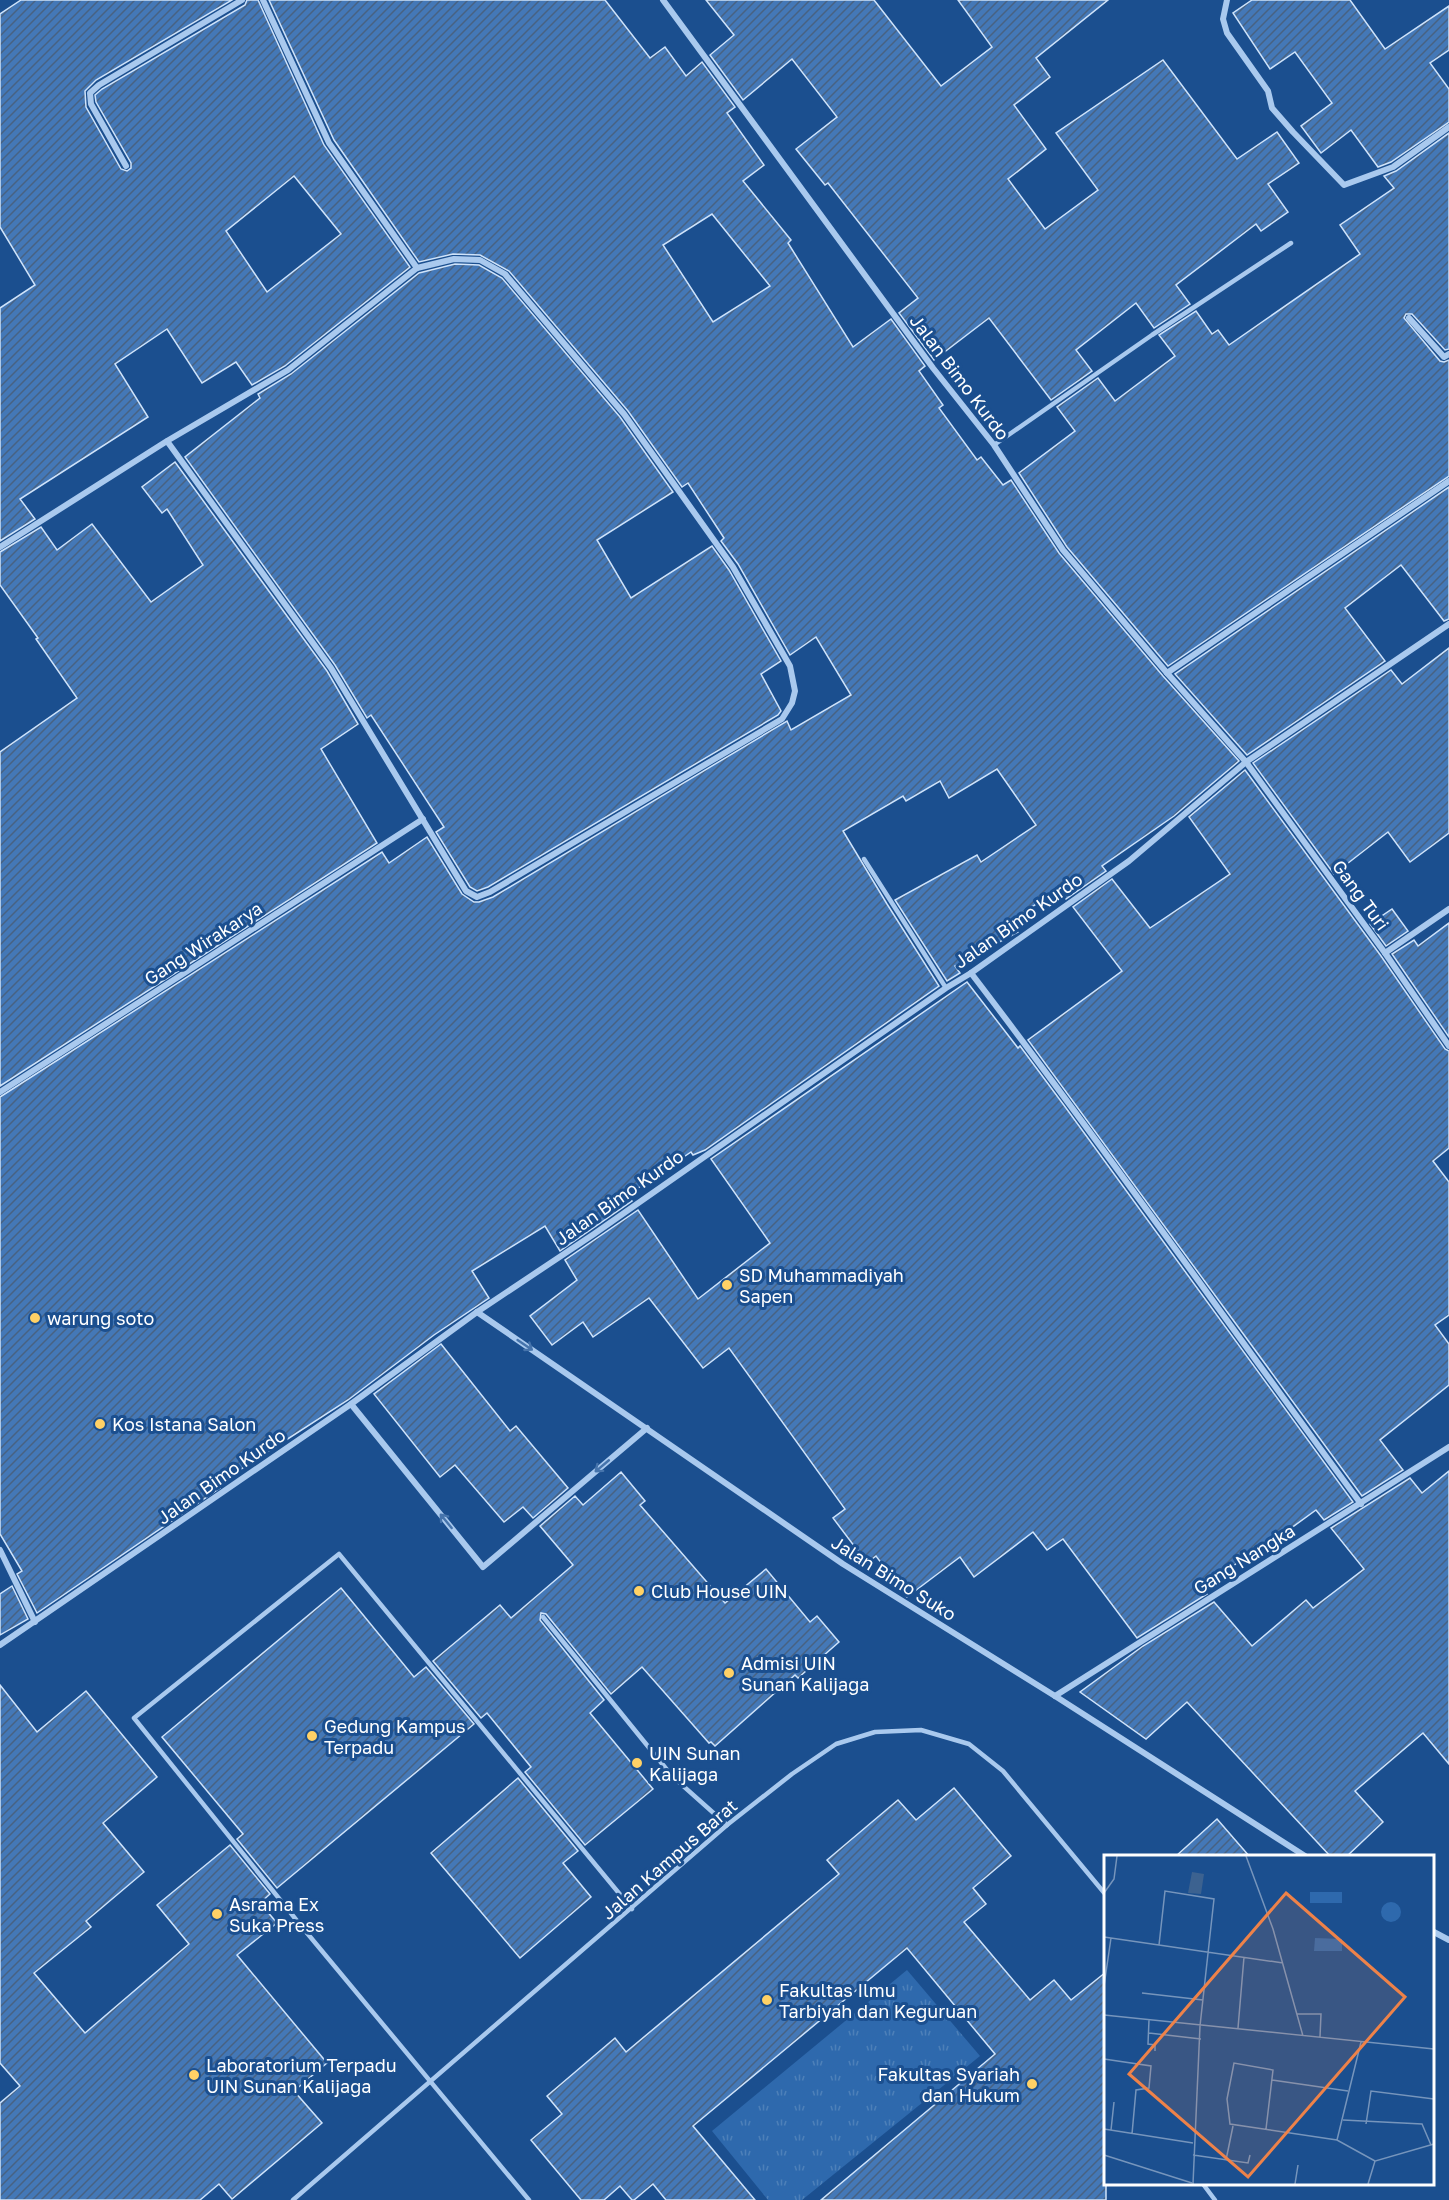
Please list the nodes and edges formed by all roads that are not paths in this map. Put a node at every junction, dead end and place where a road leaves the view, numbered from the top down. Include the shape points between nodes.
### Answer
1 (242, 0) edge
2 (263, 0) edge
3 (663, 0) edge
4 (1227, 0) edge
5 (1449, 127) edge
6 (126, 166) dead end
7 (1291, 243) dead end
8 (417, 268) junction
9 (1409, 318) dead end
10 (1449, 354) edge
11 (167, 441) junction
12 (994, 445) junction
13 (1449, 481) edge
14 (0, 547) edge
15 (1449, 624) edge
16 (1167, 673) junction
17 (1246, 762) junction
18 (423, 819) junction
19 (864, 859) dead end
20 (1449, 909) edge
21 (1385, 953) junction
22 (972, 973) junction
23 (946, 988) junction
24 (1449, 1046) edge
25 (0, 1092) edge
26 (477, 1312) junction
27 (351, 1404) junction
28 (647, 1428) junction
29 (1449, 1447) edge
30 (1361, 1504) junction
31 (0, 1550) edge
32 (543, 1617) dead end
33 (35, 1622) junction
34 (0, 1646) edge
35 (1055, 1696) junction
36 (727, 1825) junction
37 (1302, 1855) edge
38 (1104, 1893) edge
39 (632, 1909) junction
40 (1434, 1932) edge
41 (1449, 1940) edge
42 (430, 2083) junction
43 (1204, 2185) edge
44 (293, 2200) edge
45 (529, 2200) edge
46 (1215, 2200) edge

1 - 6 street via 90,93 91,104
2 - 8 street via 329,143
3 - 12 street, Jalan Bimo Kurdo via 926,359
4 - 5 street via 1223,19 1227,33 1268,91 1272,108 1344,185 1393,167
7 - 12 lane
8 - 11 street via 288,370
8 - 18 street via 454,259 480,260 505,274 624,414 733,567 790,666 795,691 783,719 477,897 466,891
9 - 10 street via 1444,357
11 - 14 street
11 - 18 street via 331,668
12 - 16 street, Jalan Bimo Kurdo via 1063,550
13 - 16 street
15 - 17 street, Jalan Bimo Kurdo
16 - 17 street, Jalan Bimo Kurdo
17 - 21 street, Gang Turi
17 - 22 street, Jalan Bimo Kurdo via 1129,861
18 - 25 street, Gang Wirakarya
19 - 23 lane
20 - 21 street
21 - 24 street, Gang Turi
22 - 23 street, Jalan Bimo Kurdo
22 - 30 street
23 - 26 street, Jalan Bimo Kurdo
26 - 27 street, Jalan Bimo Kurdo
26 -> 28 street, Jalan Bimo Suko
28 -> 27 street via 483,1567
27 - 33 street, Jalan Bimo Kurdo
28 - 35 street, Jalan Bimo Suko via 843,1564
29 - 30 street, Gang Nangka
30 - 35 street, Gang Nangka
31 - 33 street
32 - 36 lane via 672,1776
33 - 34 street, Jalan Bimo Kurdo
35 - 37 street, Jalan Bimo Suko
36 - 38 lane, Jalan Kampus Barat via 836,1744 875,1732 921,1730 969,1744 1003,1771
36 - 39 lane, Jalan Kampus Barat
39 - 42 lane, Jalan Kampus Barat
39 - 42 lane via 339,1554 134,1718
40 - 41 street
42 - 44 lane, Jalan Kampus Barat
42 - 45 lane
43 - 46 lane

